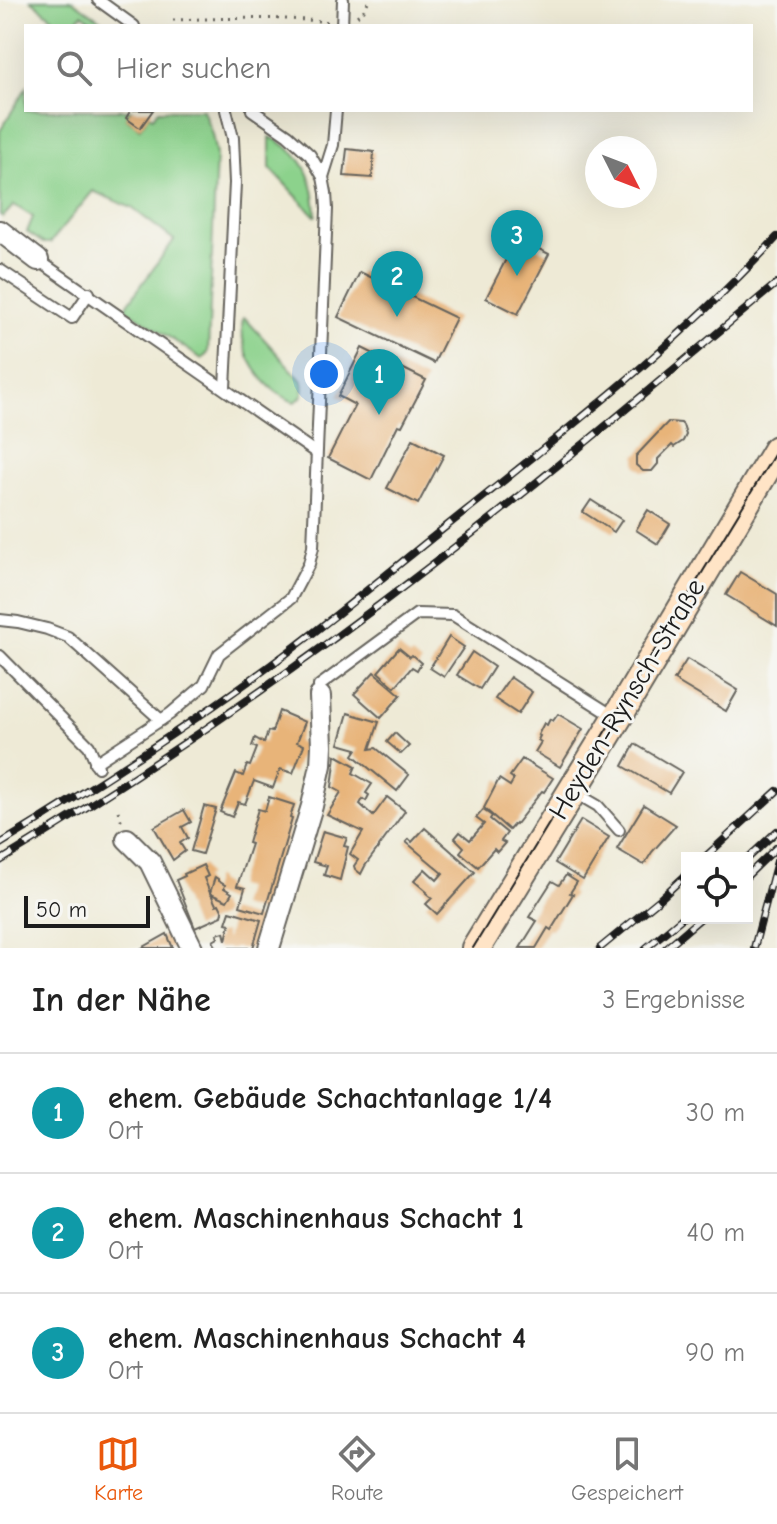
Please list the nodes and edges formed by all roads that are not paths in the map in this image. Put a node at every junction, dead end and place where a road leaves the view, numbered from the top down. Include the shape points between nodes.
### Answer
1 (98, 0) edge
2 (343, 0) edge
3 (131, 24) edge
4 (342, 24) edge
5 (226, 112) edge
6 (255, 112) edge
7 (336, 112) edge
8 (323, 177) junction
9 (0, 231) edge
10 (38, 260) joint
11 (0, 270) edge
12 (89, 293) junction
13 (225, 388) junction
14 (777, 450) edge
15 (315, 452) junction
16 (0, 620) edge
17 (0, 656) edge
18 (320, 696) joint
19 (617, 718) junction
20 (161, 720) junction
21 (573, 791) junction
22 (619, 830) dead end
23 (127, 839) dead end
24 (192, 948) edge
25 (269, 948) edge
26 (476, 948) edge

1 - 3 lane
2 - 4 lane
5 - 13 lane via 235,183
6 - 8 lane via 310,155
7 - 8 lane
8 - 15 lane via 327,209
9 - 10 street
10 - 12 lane
11 - 12 lane via 72,318
12 - 13 lane
13 - 15 lane
14 - 19 main road, Heyden-Rynsch-Straße
15 - 20 lane via 313,547 297,589 219,654 204,685
16 - 20 lane via 68,637
17 - 20 lane via 89,746 96,765
18 - 19 lane via 319,686 417,614 453,615
18 - 25 street via 321,765
19 - 21 main road, Heyden-Rynsch-Straße
21 - 22 lane via 598,806
21 - 26 main road, Heyden-Rynsch-Straße
23 - 24 street via 150,862

